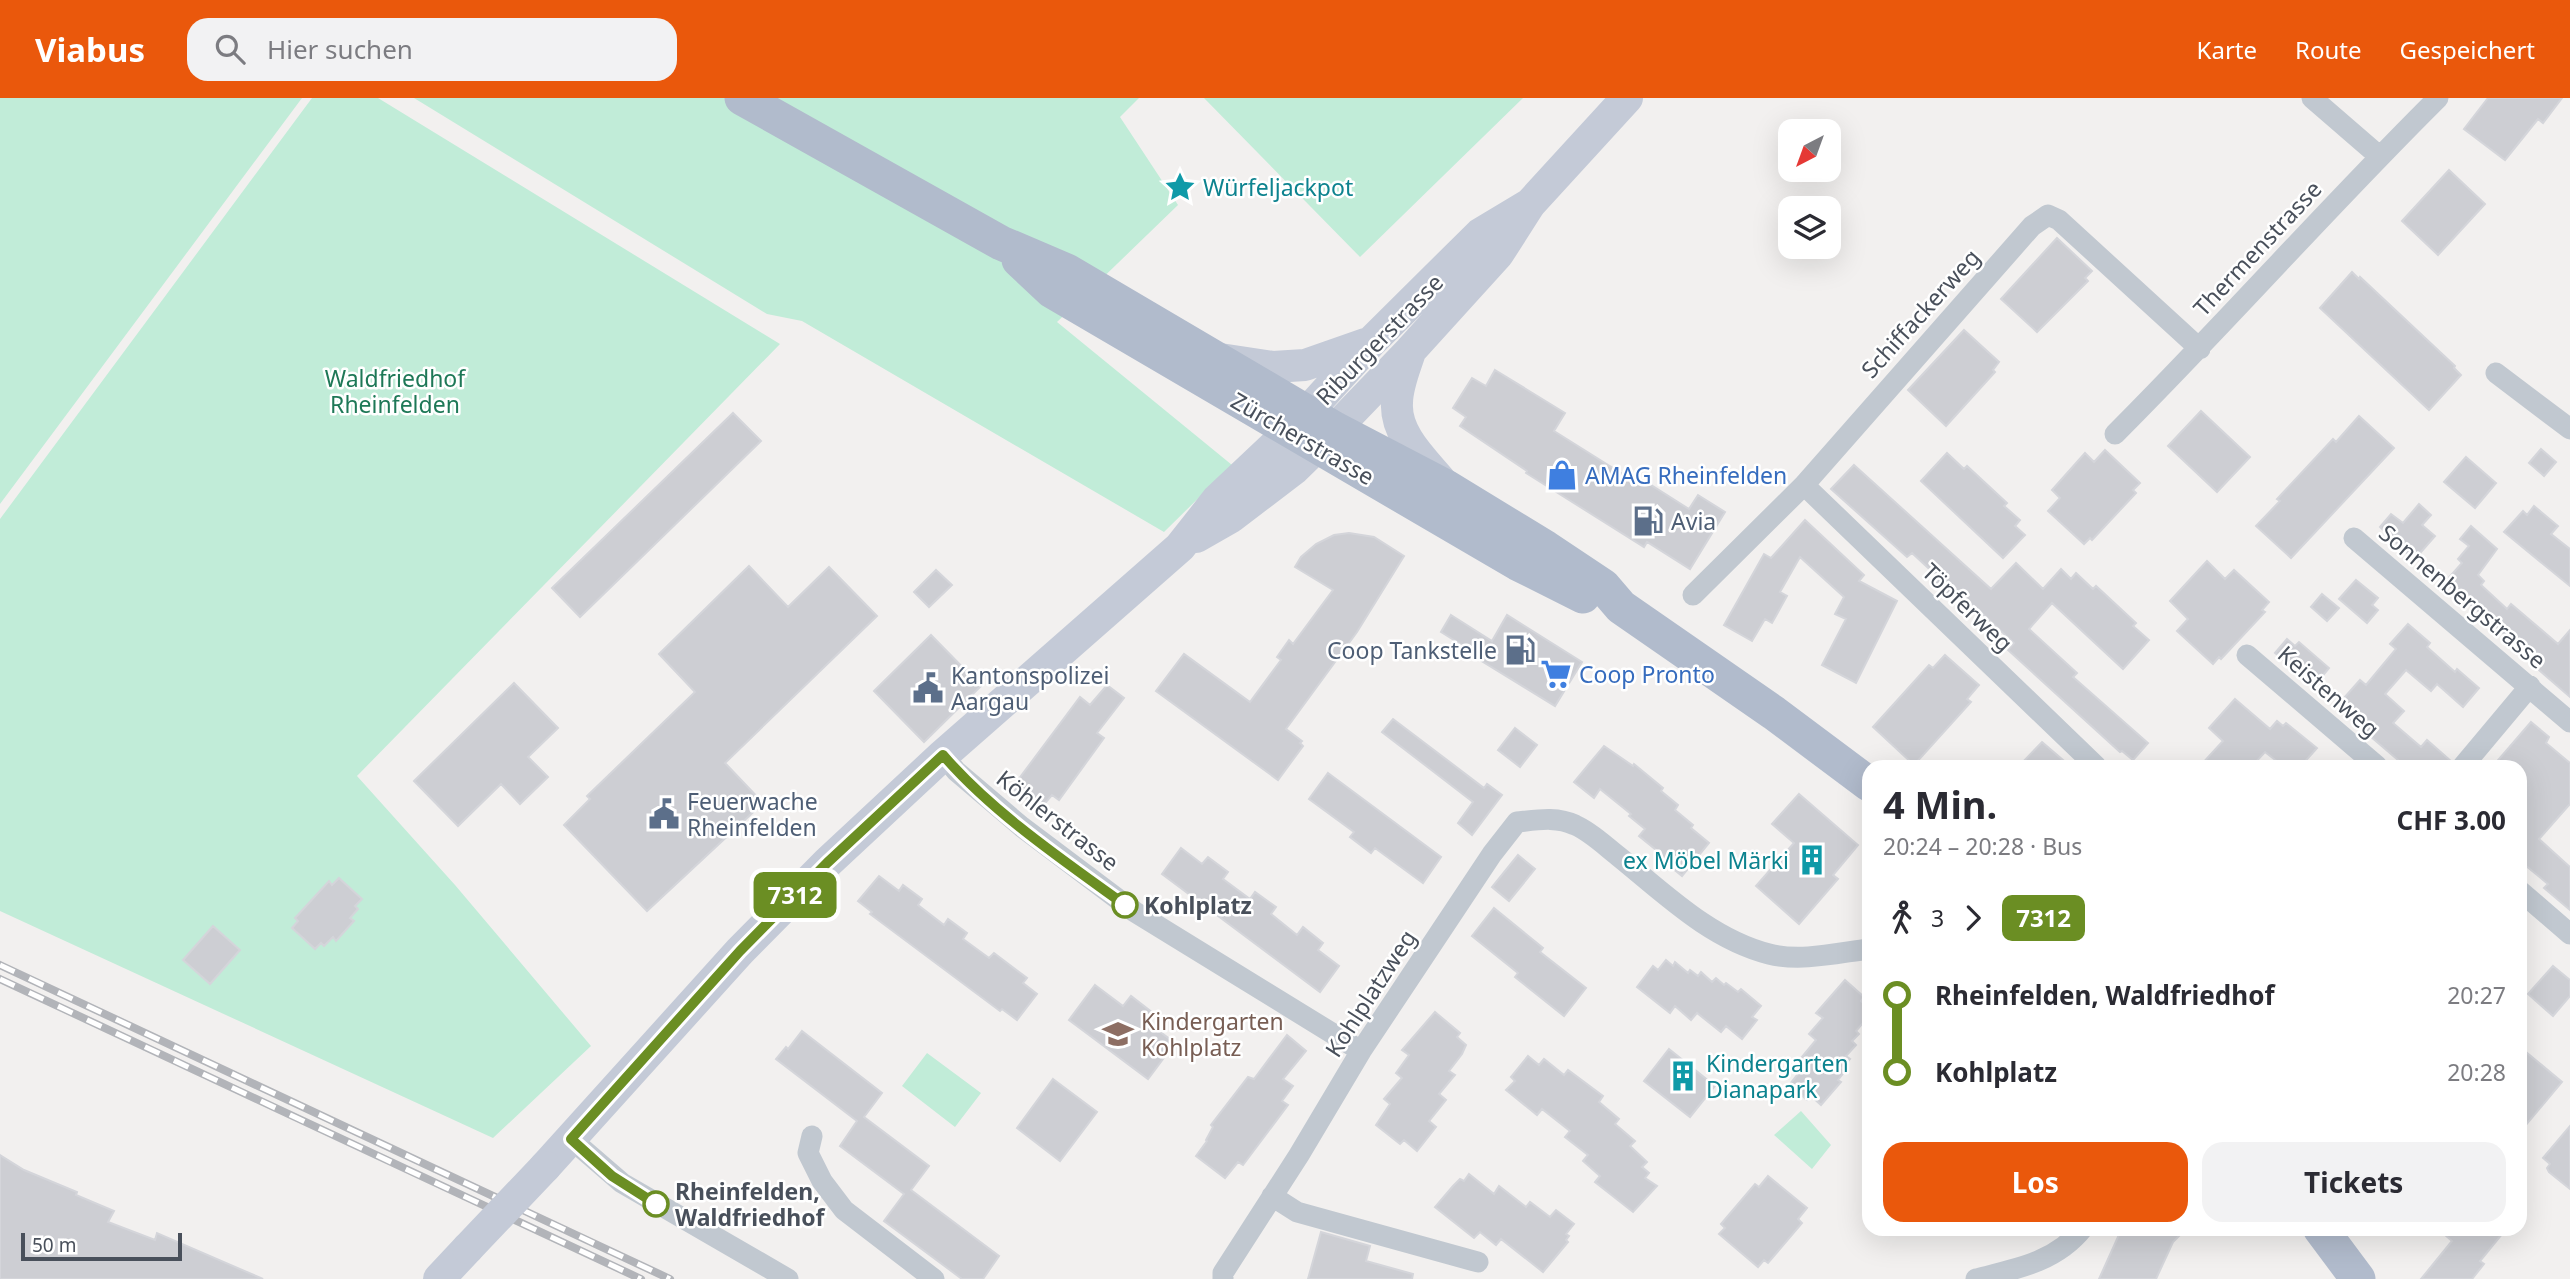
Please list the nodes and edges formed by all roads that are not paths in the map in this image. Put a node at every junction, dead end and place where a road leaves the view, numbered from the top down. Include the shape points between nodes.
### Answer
1 (742, 98) edge
2 (1627, 98) edge
3 (2312, 98) edge
4 (2438, 98) edge
5 (2379, 156) junction
6 (1530, 204) junction
7 (1000, 243) junction
8 (1370, 343) junction
9 (2200, 349) junction
10 (1410, 351) junction
11 (1220, 359) junction
12 (2496, 373) dead end
13 (2570, 429) edge
14 (1313, 430) junction
15 (2115, 434) dead end
16 (1804, 485) junction
17 (1446, 487) junction
18 (2354, 538) dead end
19 (1693, 594) dead end
20 (1620, 607) junction
21 (2247, 655) dead end
22 (2529, 687) junction
23 (2570, 722) edge
24 (943, 755) junction
25 (2090, 760) edge
26 (2370, 760) edge
27 (2468, 760) edge
28 (1862, 779) edge
29 (2527, 897) edge
30 (2570, 934) edge
31 (1862, 950) edge
32 (1362, 1051) junction
33 (812, 1136) dead end
34 (571, 1139) junction
35 (1272, 1196) junction
36 (2077, 1236) edge
37 (2326, 1236) edge
38 (1478, 1262) dead end
39 (439, 1279) edge
40 (788, 1279) edge
41 (934, 1279) edge
42 (1223, 1279) edge
43 (1976, 1279) edge
44 (2358, 1279) edge

1 - 7 main road, Zürcherstrasse
2 - 6 street, Riburgerstrasse
3 - 5 street
4 - 5 street, Thermenstrasse
5 - 9 street, Thermenstrasse
6 - 8 street, Riburgerstrasse via 1480,234
6 - 10 street, Riburgerstrasse via 1498,254
7 - 11 main road, Zürcherstrasse via 1067,271
7 - 14 main road, Zürcherstrasse via 1052,291
8 - 11 street via 1305,365 1273,367
8 - 14 street, Riburgerstrasse
9 - 15 street, Thermenstrasse
9 - 16 street, Schiffackerweg via 2059,220 2048,215 2032,226
10 - 14 street, Riburgerstrasse
10 - 17 street, Riburgerstrasse via 1396,403 1398,423
11 - 14 main road, Zürcherstrasse
12 - 13 street
14 - 17 main road, Zürcherstrasse
14 - 20 main road, Zürcherstrasse via 1517,563 1596,602
14 - 24 street, Riburgerstrasse via 1217,500 1180,547
16 - 19 street, Schiffackerweg
16 - 25 street, Töpferweg
17 - 20 main road, Zürcherstrasse via 1602,586
18 - 22 street, Sonnenbergstrasse
20 - 28 main road, Zürcherstrasse
21 - 26 street, Keistenweg
22 - 23 street, Sonnenbergstrasse
22 - 27 street
24 - 32 street, Köhlerstrasse via 1022,827 1135,912
24 - 34 street, Riburgerstrasse via 740,951
29 - 30 street
31 - 32 street, Kohlplatzweg via 1798,957 1743,945 1698,919 1573,824 1548,818 1517,822
32 - 35 street, Kohlplatzweg
33 - 41 street via 808,1153 844,1210
34 - 39 street, Riburgerstrasse, bridge
34 - 40 street via 622,1183
35 - 38 street via 1297,1212
35 - 42 street, Kohlplatzweg
36 - 43 street via 2047,1259
37 - 44 main road

